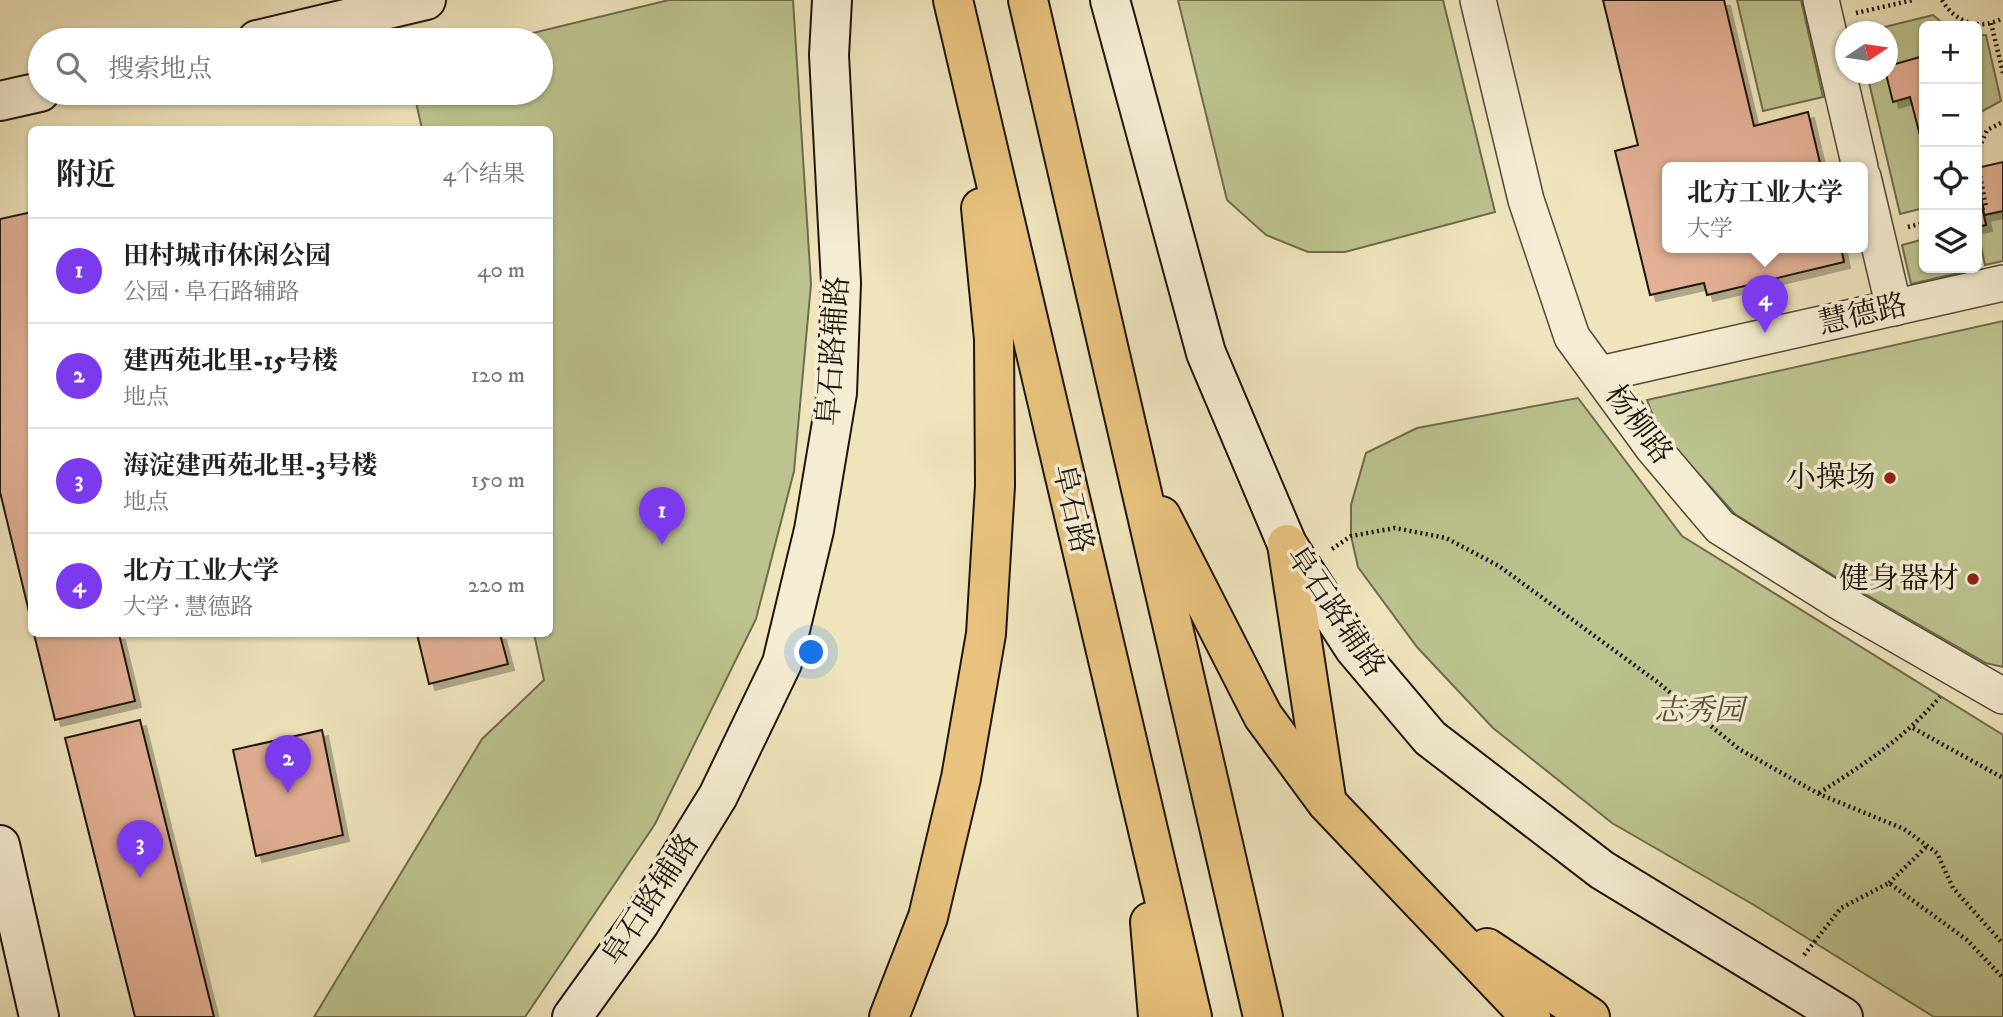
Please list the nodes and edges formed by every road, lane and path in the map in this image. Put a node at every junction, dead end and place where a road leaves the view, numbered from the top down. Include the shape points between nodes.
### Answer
1 (426, 0) edge
2 (832, 0) edge
3 (953, 0) edge
4 (1028, 0) edge
5 (1110, 0) edge
6 (1478, 0) edge
7 (1913, 0) edge
8 (1942, 0) edge
9 (1823, 10) edge
10 (2003, 18) edge
11 (1992, 23) junction
12 (308, 28) edge
13 (967, 60) junction
14 (2003, 73) edge
15 (28, 95) edge
16 (0, 101) edge
17 (2003, 122) edge
18 (1979, 147) edge
19 (1859, 162) edge
20 (1982, 186) edge
21 (1868, 198) edge
22 (1982, 208) edge
23 (2003, 284) edge
24 (1894, 308) junction
25 (1600, 373) junction
26 (1135, 464) junction
27 (1296, 556) junction
28 (1961, 672) junction
29 (2001, 694) edge
30 (1913, 728) junction
31 (2003, 778) edge
32 (1137, 784) junction
33 (1819, 794) junction
34 (1327, 803) junction
35 (1927, 846) junction
36 (2, 859) edge
37 (1889, 883) junction
38 (1415, 899) junction
39 (2003, 944) edge
40 (2003, 978) edge
41 (1786, 982) junction
42 (39, 1017) edge
43 (572, 1017) edge
44 (889, 1017) edge
45 (1158, 1017) edge
46 (1192, 1017) edge
47 (1263, 1017) edge
48 (1531, 1017) edge
49 (1591, 1017) edge
50 (1843, 1017) edge

1 - 12 street
2 - 43 street, 阜石路辅路 via 829,55 841,284 836,393 814,530 782,663 718,796 639,924
3 - 13 highway, 阜石路
4 - 26 highway
5 - 27 street, 阜石路辅路 via 1206,353
6 - 25 street, 杨柳路 via 1526,200 1572,337
7 - 9 path
8 - 11 path via 1964,22
9 - 19 street
10 - 11 path
11 - 14 path
13 - 32 highway, 阜石路
13 - 44 highway via 994,340 995,486 986,634 961,778 928,917
15 - 16 street
17 - 18 path via 1987,130
20 - 22 path via 1986,207
21 - 24 street
23 - 24 street, 慧德路
24 - 25 street, 慧德路
25 - 28 street, 杨柳路 via 1653,448 1720,527
26 - 34 highway via 1264,716
26 - 47 highway
27 - 33 path via 1351,536 1395,528 1446,538 1499,566 1656,681 1739,749
27 - 34 highway
27 - 41 street, 阜石路辅路 via 1354,648 1430,738 1602,870
28 - 29 street, 杨柳路
28 - 30 path
30 - 31 path
30 - 33 path
32 - 45 highway
32 - 46 highway, 阜石路
33 - 35 path via 1904,829
34 - 38 highway
35 - 37 path
35 - 39 path via 1937,853 1953,888
36 - 42 street
37 - 40 path via 1967,940
37 - 41 path via 1841,908 1815,937
38 - 48 highway
38 - 49 highway
41 - 50 street, 阜石路辅路

